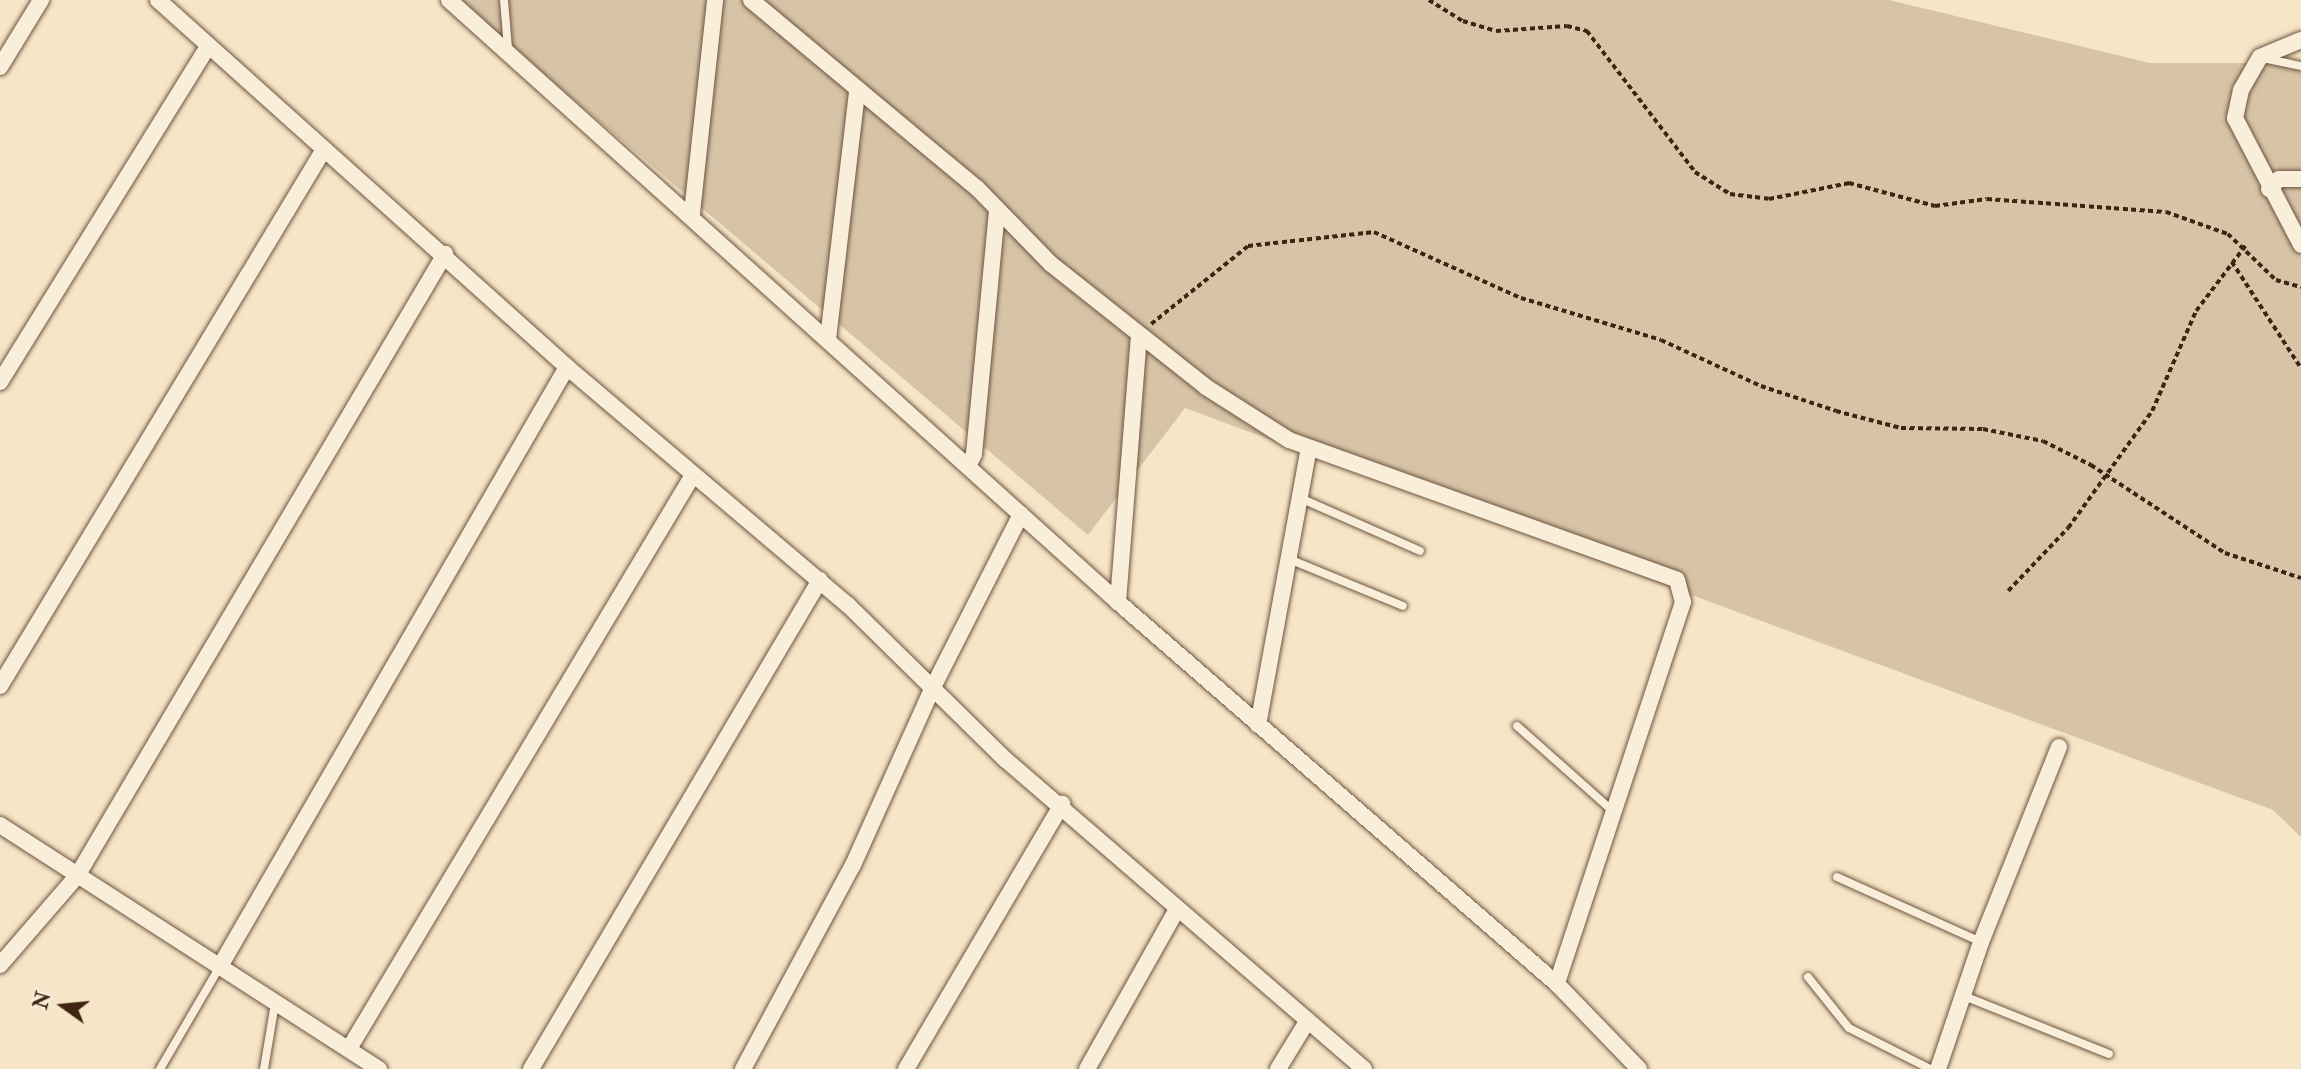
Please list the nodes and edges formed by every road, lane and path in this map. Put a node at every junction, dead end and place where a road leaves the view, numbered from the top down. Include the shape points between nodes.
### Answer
1 (41, 0) edge
2 (158, 0) edge
3 (449, 0) edge
4 (505, 0) edge
5 (715, 0) edge
6 (751, 0) edge
7 (1429, 0) edge
8 (2301, 40) edge
9 (208, 46) junction
10 (508, 49) junction
11 (2260, 57) junction
12 (2301, 66) edge
13 (0, 67) edge
14 (857, 92) junction
15 (323, 151) junction
16 (2301, 179) edge
17 (2269, 189) junction
18 (997, 209) junction
19 (692, 214) junction
20 (2246, 245) junction
21 (2301, 245) edge
22 (445, 254) junction
23 (2232, 262) junction
24 (2301, 287) edge
25 (1139, 335) junction
26 (828, 338) junction
27 (567, 367) junction
28 (2301, 368) edge
29 (0, 382) edge
30 (1309, 448) junction
31 (968, 466) junction
32 (693, 475) junction
33 (2105, 475) junction
34 (1300, 498) junction
35 (1021, 514) junction
36 (1420, 551) dead end
37 (1289, 559) junction
38 (2301, 578) edge
39 (820, 580) junction
40 (2008, 591) dead end
41 (1118, 602) junction
42 (1403, 606) dead end
43 (0, 686) edge
44 (932, 688) junction
45 (1258, 724) junction
46 (1517, 726) dead end
47 (2059, 747) dead end
48 (1062, 804) junction
49 (1615, 813) junction
50 (0, 825) edge
51 (77, 876) junction
52 (1837, 877) dead end
53 (1177, 909) junction
54 (1981, 942) junction
55 (0, 965) edge
56 (219, 968) junction
57 (1808, 977) dead end
58 (1557, 984) junction
59 (1964, 996) junction
60 (276, 1000) junction
61 (1308, 1020) junction
62 (350, 1047) junction
63 (2109, 1054) dead end
64 (160, 1069) edge
65 (264, 1069) edge
66 (379, 1069) edge
67 (531, 1069) edge
68 (743, 1069) edge
69 (906, 1069) edge
70 (1087, 1069) edge
71 (1278, 1069) edge
72 (1364, 1069) edge
73 (1639, 1069) edge
74 (1930, 1069) edge
75 (1938, 1069) edge

1 - 13 street
2 - 9 street
3 - 10 street
4 - 10 lane
5 - 19 street
6 - 14 street
7 - 20 path via 1463,21 1496,31 1567,26 1587,31 1695,172 1730,194 1769,199 1849,183 1935,206 1987,199 2033,206 2118,206 2188,217
8 - 11 street
9 - 15 street
9 - 29 street
10 - 19 street
11 - 12 lane
11 - 17 street via 2241,90 2235,118
14 - 18 street
14 - 26 street
15 - 22 street
15 - 43 street
16 - 17 street via 2279,179
17 - 21 street
18 - 25 street via 1051,264
18 - 31 street via 974,454
19 - 26 street
20 - 23 path
20 - 24 path via 2276,280
22 - 27 street
22 - 51 street
23 - 28 path
23 - 33 path via 2196,311 2152,411
25 - 30 street via 1206,387
25 - 33 path via 1248,246 1374,232 1497,289 1661,340 1796,399 1889,426 2025,436 2061,449
25 - 41 street
26 - 31 street
27 - 32 street
27 - 56 street
30 - 34 street
30 - 49 street via 1677,580 1683,602
31 - 35 street
32 - 39 street
32 - 62 street
33 - 38 path via 2225,552
33 - 40 path via 2068,528
34 - 36 lane
34 - 37 street
35 - 41 street
35 - 44 street
37 - 42 lane
37 - 45 street
39 - 44 street
39 - 67 street
41 - 45 street
44 - 48 street via 1006,760
44 - 68 street via 853,865
45 - 58 street
46 - 49 lane
47 - 54 street
48 - 53 street
48 - 69 street
49 - 58 street
50 - 51 street
51 - 55 street
51 - 56 street
52 - 54 lane
53 - 61 street
53 - 70 street
54 - 59 street
56 - 60 street
56 - 64 lane
57 - 74 lane via 1849,1028
58 - 73 street
59 - 63 lane
59 - 75 street
60 - 62 street
60 - 65 lane
61 - 71 street
61 - 72 street
62 - 66 street

